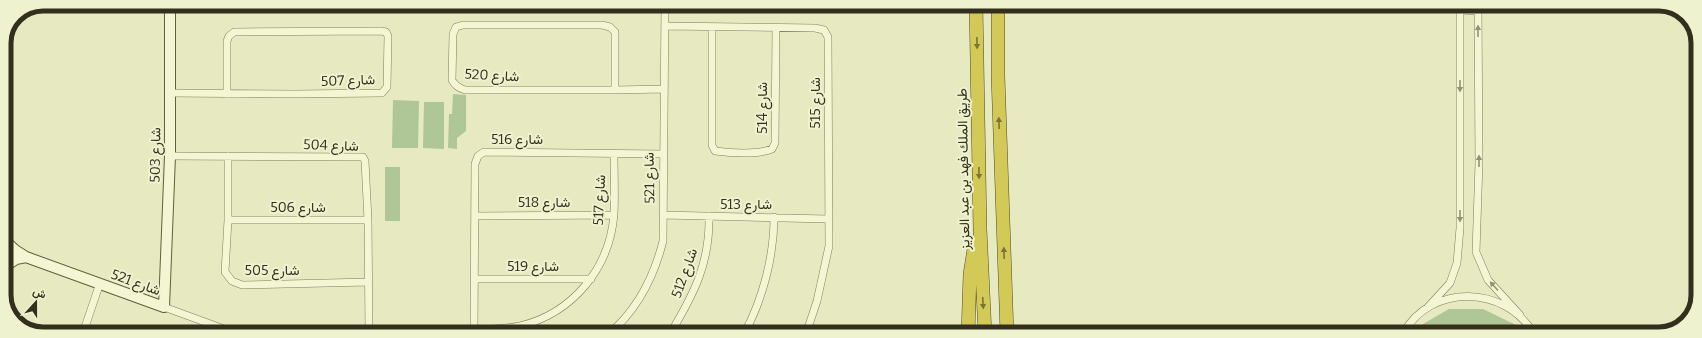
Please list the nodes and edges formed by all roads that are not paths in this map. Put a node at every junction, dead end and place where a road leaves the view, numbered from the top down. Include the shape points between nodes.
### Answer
1 (170, 11) edge
2 (665, 11) edge
3 (976, 11) edge
4 (998, 11) edge
5 (1460, 11) edge
6 (1478, 11) edge
7 (665, 26) junction
8 (712, 27) junction
9 (776, 28) junction
10 (664, 89) junction
11 (615, 90) junction
12 (170, 93) junction
13 (227, 94) junction
14 (614, 153) junction
15 (663, 154) junction
16 (170, 156) junction
17 (228, 156) junction
18 (614, 215) junction
19 (664, 215) junction
20 (475, 216) junction
21 (709, 216) junction
22 (774, 217) junction
23 (828, 219) junction
24 (228, 220) junction
25 (368, 220) junction
26 (980, 229) junction
27 (11, 247) edge
28 (26, 257) junction
29 (11, 262) edge
30 (475, 279) junction
31 (592, 279) junction
32 (368, 282) junction
33 (100, 283) junction
34 (164, 307) junction
35 (1428, 307) junction
36 (1520, 315) junction
37 (85, 327) edge
38 (219, 327) edge
39 (369, 327) edge
40 (474, 327) edge
41 (513, 327) edge
42 (617, 327) edge
43 (674, 327) edge
44 (747, 327) edge
45 (808, 327) edge
46 (968, 327) edge
47 (985, 327) edge
48 (1007, 327) edge
49 (1408, 327) edge
50 (1529, 327) edge

1 - 12 street, شارع 503
2 - 7 street, شارع 521
3 -> 26 highway, طريق الملك فهد بن عبد العزيز
48 -> 4 highway
5 -> 35 street via 1460,228 1457,264 1450,283
36 -> 6 street via 1488,280 1476,252 1479,163
7 - 8 street, شارع 515
7 - 10 street, شارع 521
8 - 9 street, شارع 515
8 - 9 street, شارع 514 via 712,145 715,151 723,152 765,152 772,149 775,143
9 - 23 street, شارع 515 via 815,28 824,30 828,37
10 - 11 street, شارع 520
10 - 15 street, شارع 521
11 - 11 street, شارع 520 via 615,32 610,26 463,25 456,27 453,34 452,80 465,90
12 - 13 street, شارع 507
12 - 16 street, شارع 503
13 - 13 street, شارع 507 via 227,41 234,32 381,31 386,32 388,36 388,88 382,93
14 - 15 street, شارع 516
14 - 18 street, شارع 517
14 - 20 street, شارع 516 via 484,152 478,156 475,164
15 - 19 street, شارع 521
16 - 17 street, شارع 504
16 - 34 street, شارع 503
17 - 24 street, شارع 505
17 - 25 street, شارع 504 via 363,157
18 - 20 street, شارع 518
18 - 31 street, شارع 517 via 609,238
19 - 21 street, شارع 513
19 - 42 street, شارع 521 via 663,241 648,284 640,300
20 - 30 street, شارع 516
21 - 22 street, شارع 513
21 - 43 street, شارع 512 via 705,260 689,303
22 - 23 street, شارع 513
22 - 44 street via 774,235 768,266
23 - 45 street, شارع 515 via 829,246 824,274
24 - 25 street, شارع 506
24 - 32 street, شارع 505 via 225,272 232,281 242,285
25 - 32 street, شارع 504
26 - 46 highway via 971,268
26 -> 47 highway, طريق الملك فهد بن عبد العزيز
27 - 28 street, شارع 521
28 - 29 street
28 - 33 street, شارع 521
30 - 31 street, شارع 519
30 - 40 street, شارع 516
31 - 41 street, شارع 517 via 575,297 540,319
32 - 39 street, شارع 504
33 - 34 street, شارع 521
33 - 37 street
34 - 38 street, شارع 521
35 - 36 street via 1450,298 1475,296 1499,302
35 - 49 street via 1415,317
36 - 50 street

